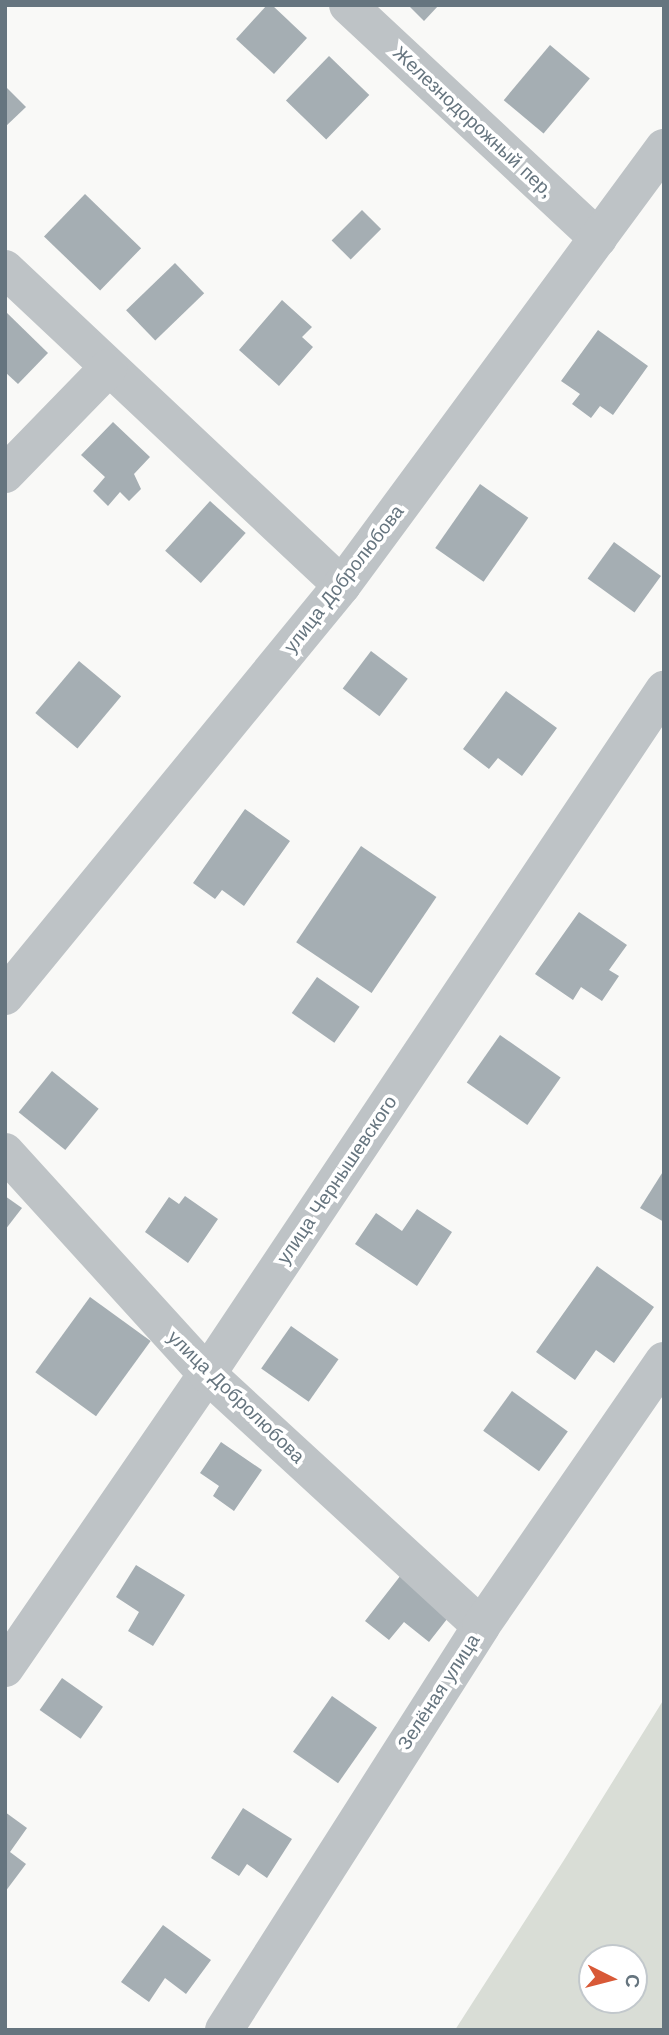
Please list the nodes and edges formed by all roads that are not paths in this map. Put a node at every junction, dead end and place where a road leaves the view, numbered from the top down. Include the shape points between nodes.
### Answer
1 (348, 5) edge
2 (664, 148) edge
3 (598, 238) junction
4 (5, 269) edge
5 (108, 368) junction
6 (5, 474) edge
7 (342, 585) junction
8 (664, 690) edge
9 (5, 996) edge
10 (5, 1152) edge
11 (664, 1360) edge
12 (207, 1374) junction
13 (481, 1626) junction
14 (5, 1668) edge
15 (224, 2030) edge

1 - 3 street, Железнодорожный пер,
2 - 3 street, улица Добролюбова
3 - 7 street, улица Добролюбова
4 - 5 street
5 - 6 street
5 - 7 street
7 - 9 street, улица Добролюбова
8 - 12 street, улица Чернышевского
10 - 12 street, улица Добролюбова
11 - 13 street, Зелёная улица
12 - 13 street, улица Добролюбова
12 - 14 street, улица Чернышевского
13 - 15 street, Зелёная улица

